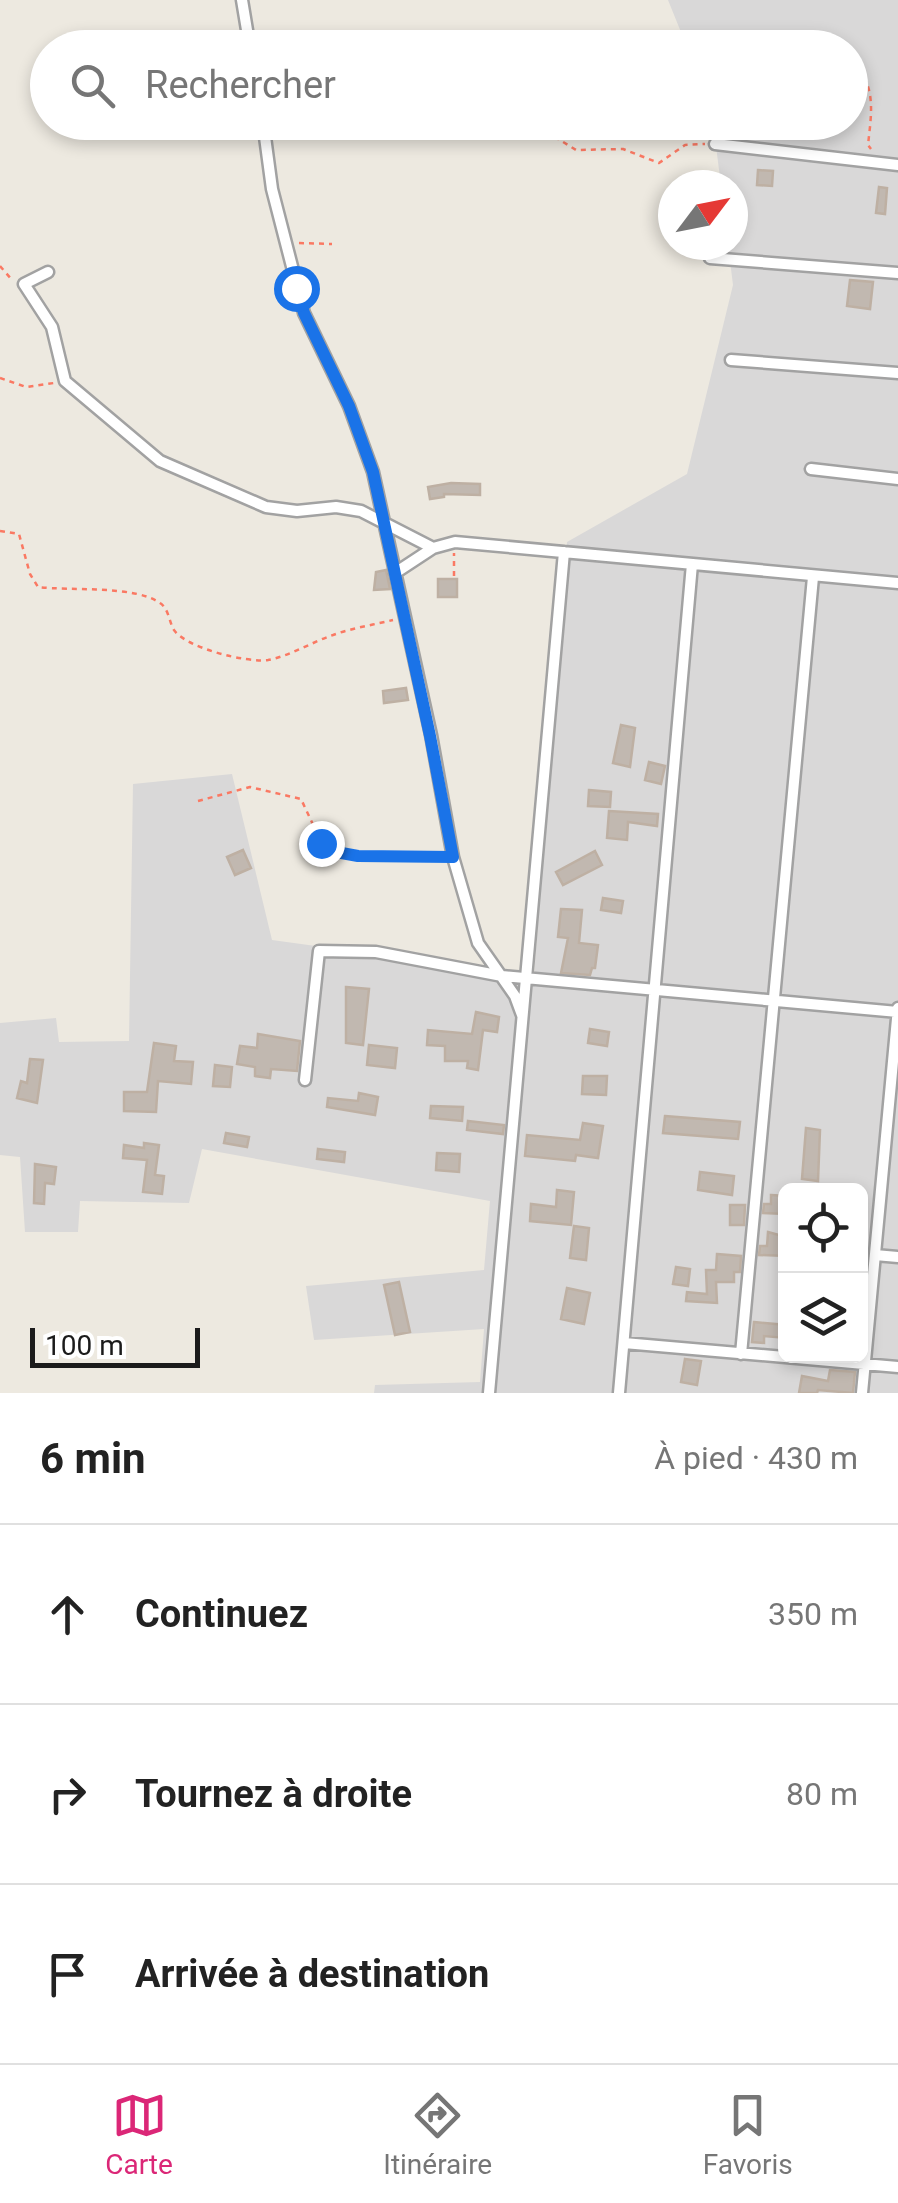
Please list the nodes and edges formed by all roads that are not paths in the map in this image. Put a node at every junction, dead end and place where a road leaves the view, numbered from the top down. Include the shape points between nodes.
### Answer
1 (242, 0) edge
2 (247, 30) edge
3 (265, 140) edge
4 (715, 144) road end
5 (898, 165) edge
6 (735, 260) edge
7 (48, 272) dead end
8 (898, 273) edge
9 (731, 360) dead end
10 (898, 373) edge
11 (811, 469) dead end
12 (898, 479) edge
13 (385, 523) junction
14 (433, 548) junction
15 (564, 552) junction
16 (692, 564) junction
17 (395, 574) junction
18 (813, 577) junction
19 (898, 583) edge
20 (502, 976) junction
21 (526, 978) junction
22 (655, 988) junction
23 (774, 1000) junction
24 (898, 1011) edge
25 (522, 1016) junction
26 (305, 1080) dead end
27 (885, 1148) junction
28 (898, 1149) edge
29 (875, 1255) junction
30 (898, 1257) edge
31 (624, 1343) junction
32 (740, 1354) junction
33 (865, 1364) junction
34 (898, 1367) edge
35 (489, 1393) edge
36 (619, 1393) edge
37 (862, 1393) edge

1 - 2 street
3 - 13 street via 304,313 363,440
4 - 5 street
6 - 8 street
7 - 13 street via 24,284 52,327 66,381 160,461 266,507 352,509
9 - 10 street
11 - 12 street
13 - 14 street
13 - 17 street
14 - 15 street via 455,542
14 - 17 street
15 - 16 street
15 - 21 street
16 - 18 street
16 - 22 street
17 - 20 street via 453,857 478,943
18 - 19 street
18 - 23 street
20 - 21 street
20 - 25 street
20 - 26 street via 376,952 318,951
21 - 22 street
21 - 25 street
22 - 23 street
22 - 31 street
23 - 24 street
23 - 32 street
24 - 27 street
25 - 35 street
27 - 28 street
27 - 29 street
29 - 30 street
29 - 33 street
31 - 32 street
31 - 36 street
32 - 33 street
33 - 34 street
33 - 37 street

